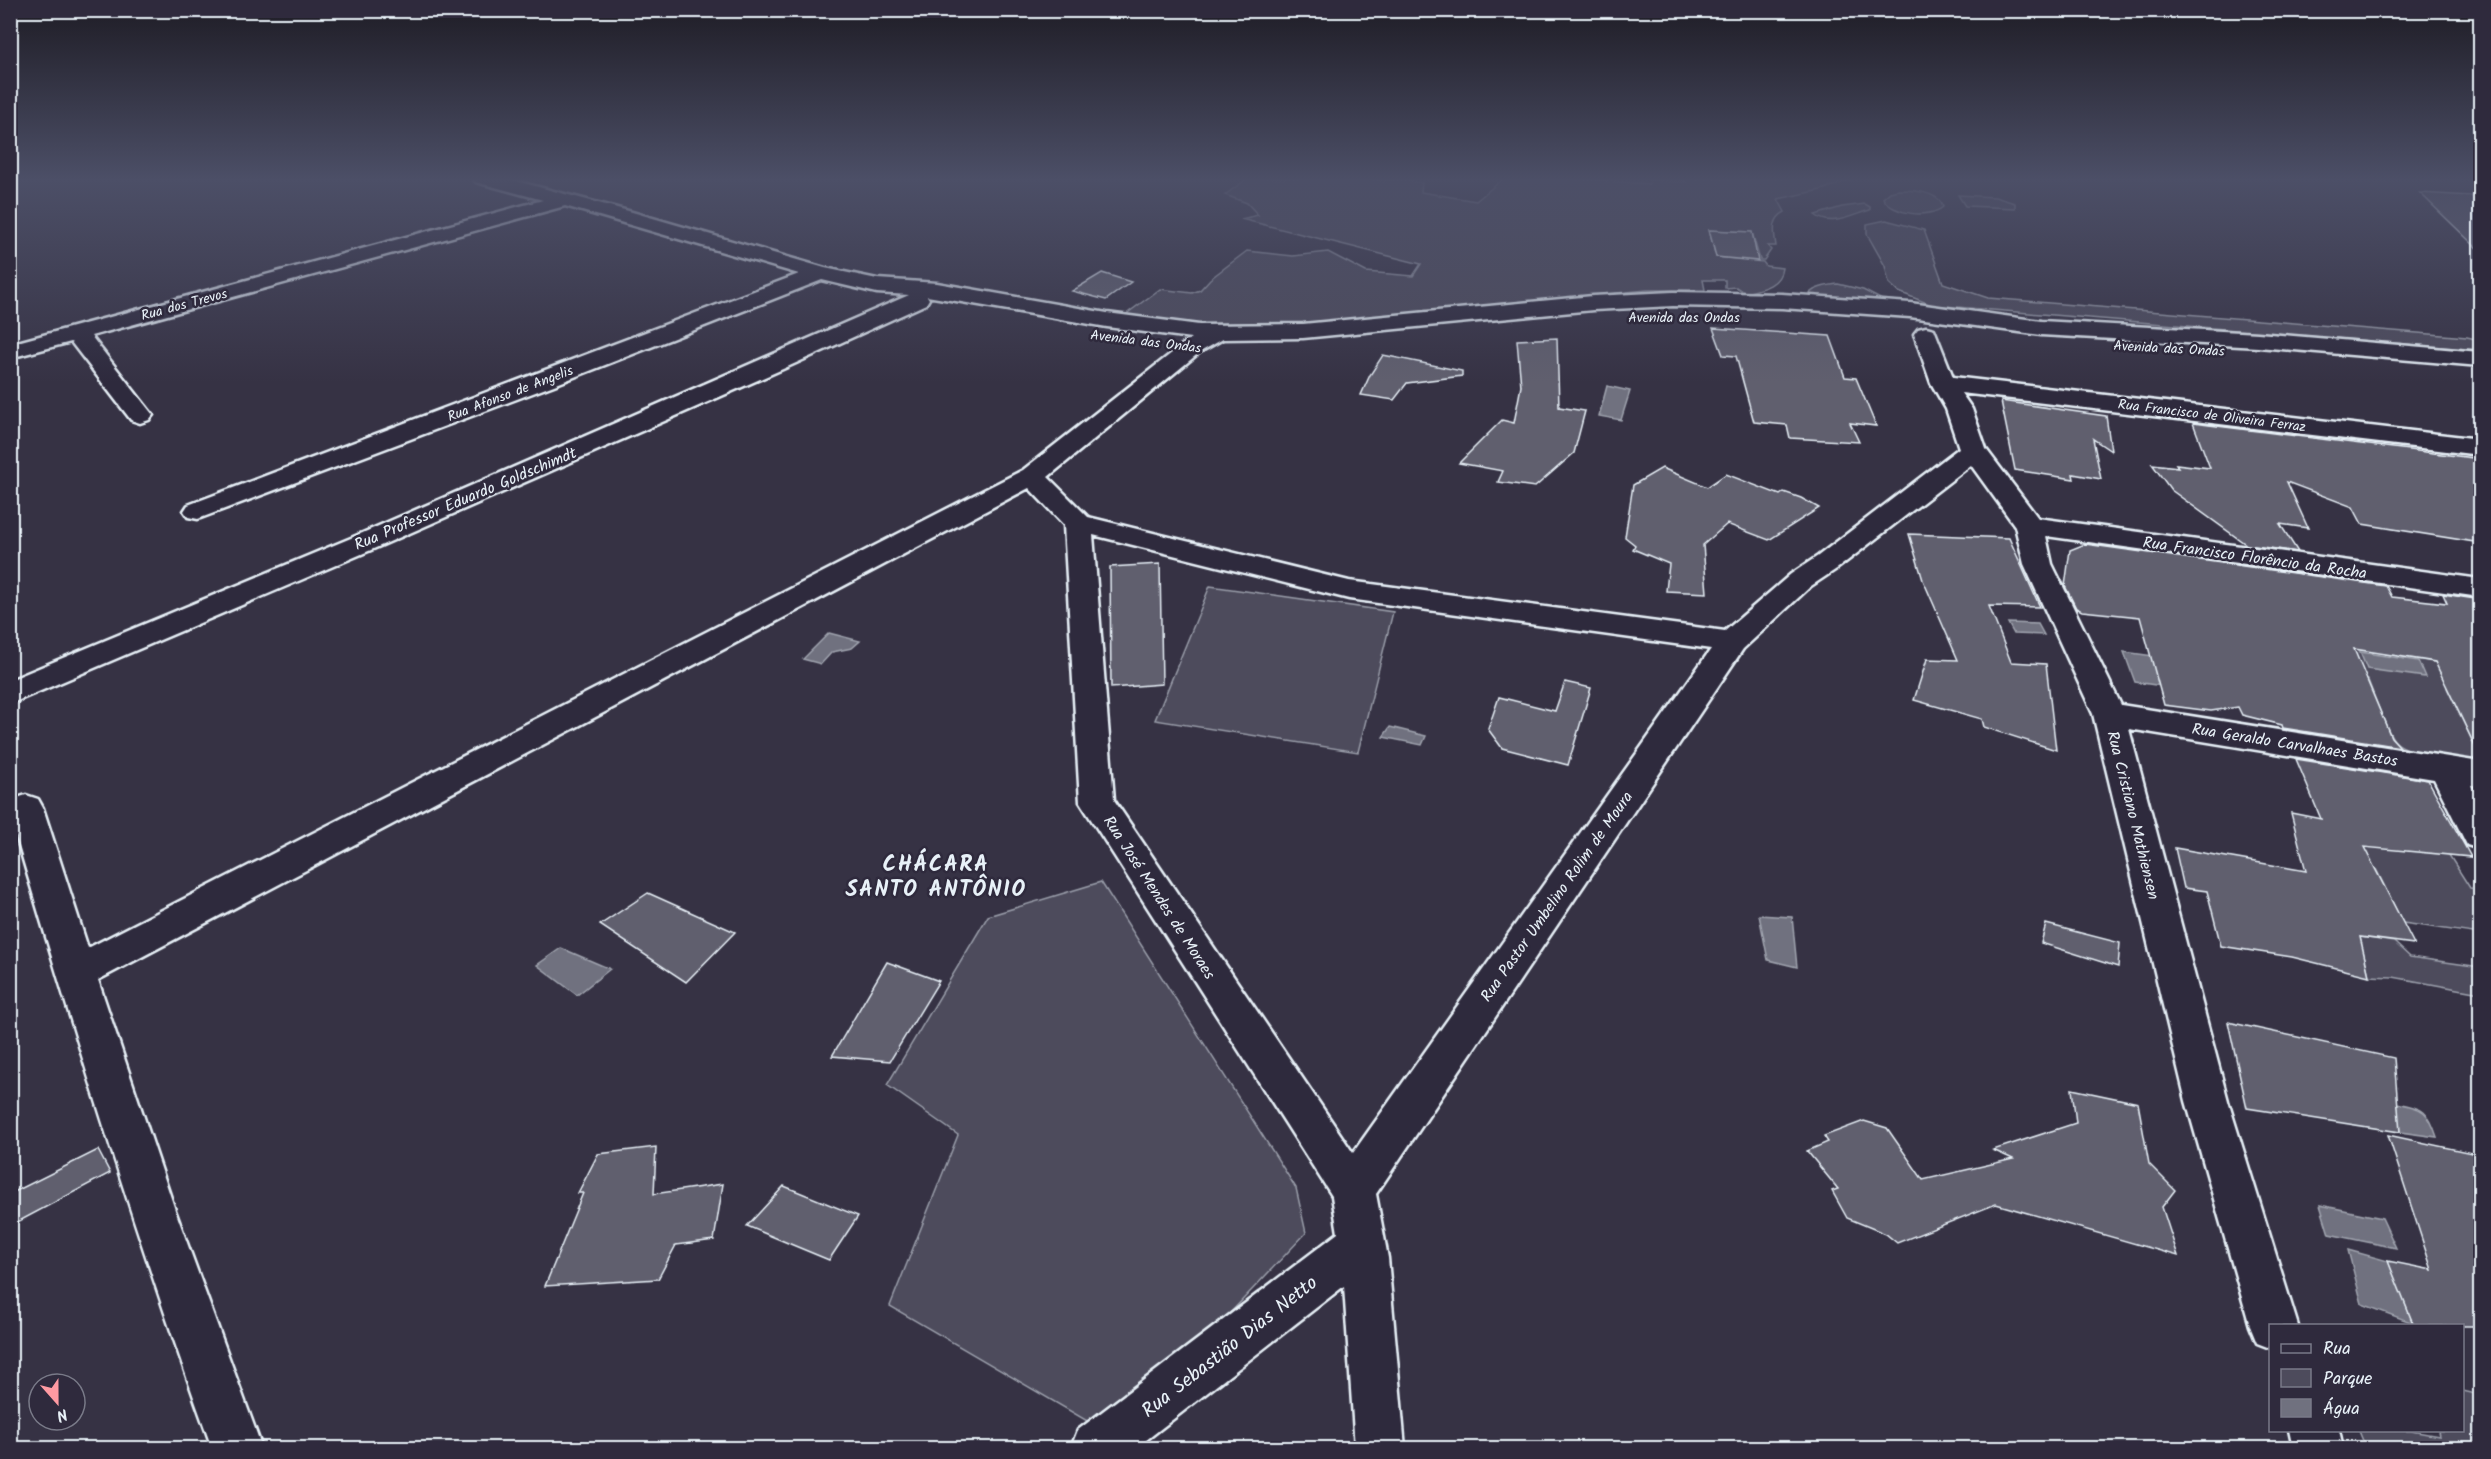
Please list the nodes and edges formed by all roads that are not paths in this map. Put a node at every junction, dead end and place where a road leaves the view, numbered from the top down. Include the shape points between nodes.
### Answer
1 (402, 246) edge
2 (726, 246) edge
3 (820, 273) junction
4 (906, 294) junction
5 (990, 307) junction
6 (1034, 307) junction
7 (1014, 320) junction
8 (1932, 324) junction
9 (76, 333) junction
10 (1204, 340) junction
11 (10, 351) edge
12 (2481, 358) edge
13 (2481, 370) edge
14 (1942, 383) junction
15 (140, 415) dead end
16 (2481, 447) edge
17 (1973, 450) junction
18 (1032, 476) junction
19 (198, 511) dead end
20 (1078, 523) junction
21 (2029, 525) junction
22 (2481, 588) edge
23 (1732, 642) junction
24 (10, 693) edge
25 (2109, 714) junction
26 (2446, 769) junction
27 (2481, 774) edge
28 (26, 808) dead end
29 (2481, 836) edge
30 (75, 973) junction
31 (1353, 1190) junction
32 (1362, 1243) junction
33 (2273, 1324) edge
34 (2314, 1432) edge
35 (237, 1449) edge
36 (1096, 1449) edge
37 (1380, 1449) edge
38 (2318, 1449) edge

1 - 9 street, Rua dos Trevos
2 - 3 street, Avenida das Ondas
3 - 4 street, Avenida das Ondas
3 - 19 street, Rua Afonso de Angelis
4 - 5 street, Avenida das Ondas
4 - 24 street, Rua Professor Eduardo Goldschimdt via 777,363
5 - 6 street, Avenida das Ondas
5 - 7 street, Avenida das Ondas
6 - 7 street
6 - 10 street, Avenida das Ondas via 1149,326
7 - 10 street, Avenida das Ondas via 1170,347
8 - 10 street, Avenida das Ondas via 1634,316 1321,345 1255,348
8 - 10 street, Avenida das Ondas via 1782,301 1672,299
8 - 12 street, Avenida das Ondas via 2258,340
8 - 13 street, Avenida das Ondas
8 - 14 street, Rua Cristiano Mathiensen
9 - 11 street, Rua dos Trevos
9 - 15 street
10 - 18 street
14 - 16 street, Rua Francisco de Oliveira Ferraz
14 - 17 street, Rua Cristiano Mathiensen via 1959,409
17 - 21 street, Rua Cristiano Mathiensen
17 - 23 street, Rua Pastor Umbelino Rolim de Moura via 1801,580
18 - 20 street
18 - 30 street
20 - 23 street via 1349,590
20 - 31 street, Rua José Mendes de Moraes via 1097,802
21 - 22 street, Rua Francisco Florêncio da Rocha
21 - 25 street, Rua Cristiano Mathiensen via 2038,564
23 - 31 street, Rua Pastor Umbelino Rolim de Moura
25 - 26 street, Rua Geraldo Carvalhaes Bastos
25 - 33 street, Rua Cristiano Mathiensen via 2207,1101
26 - 27 street, Rua Geraldo Carvalhaes Bastos
26 - 29 street
28 - 30 street
30 - 35 street
31 - 32 street
32 - 36 street, Rua Sebastião Dias Netto
32 - 37 street
34 - 38 street

